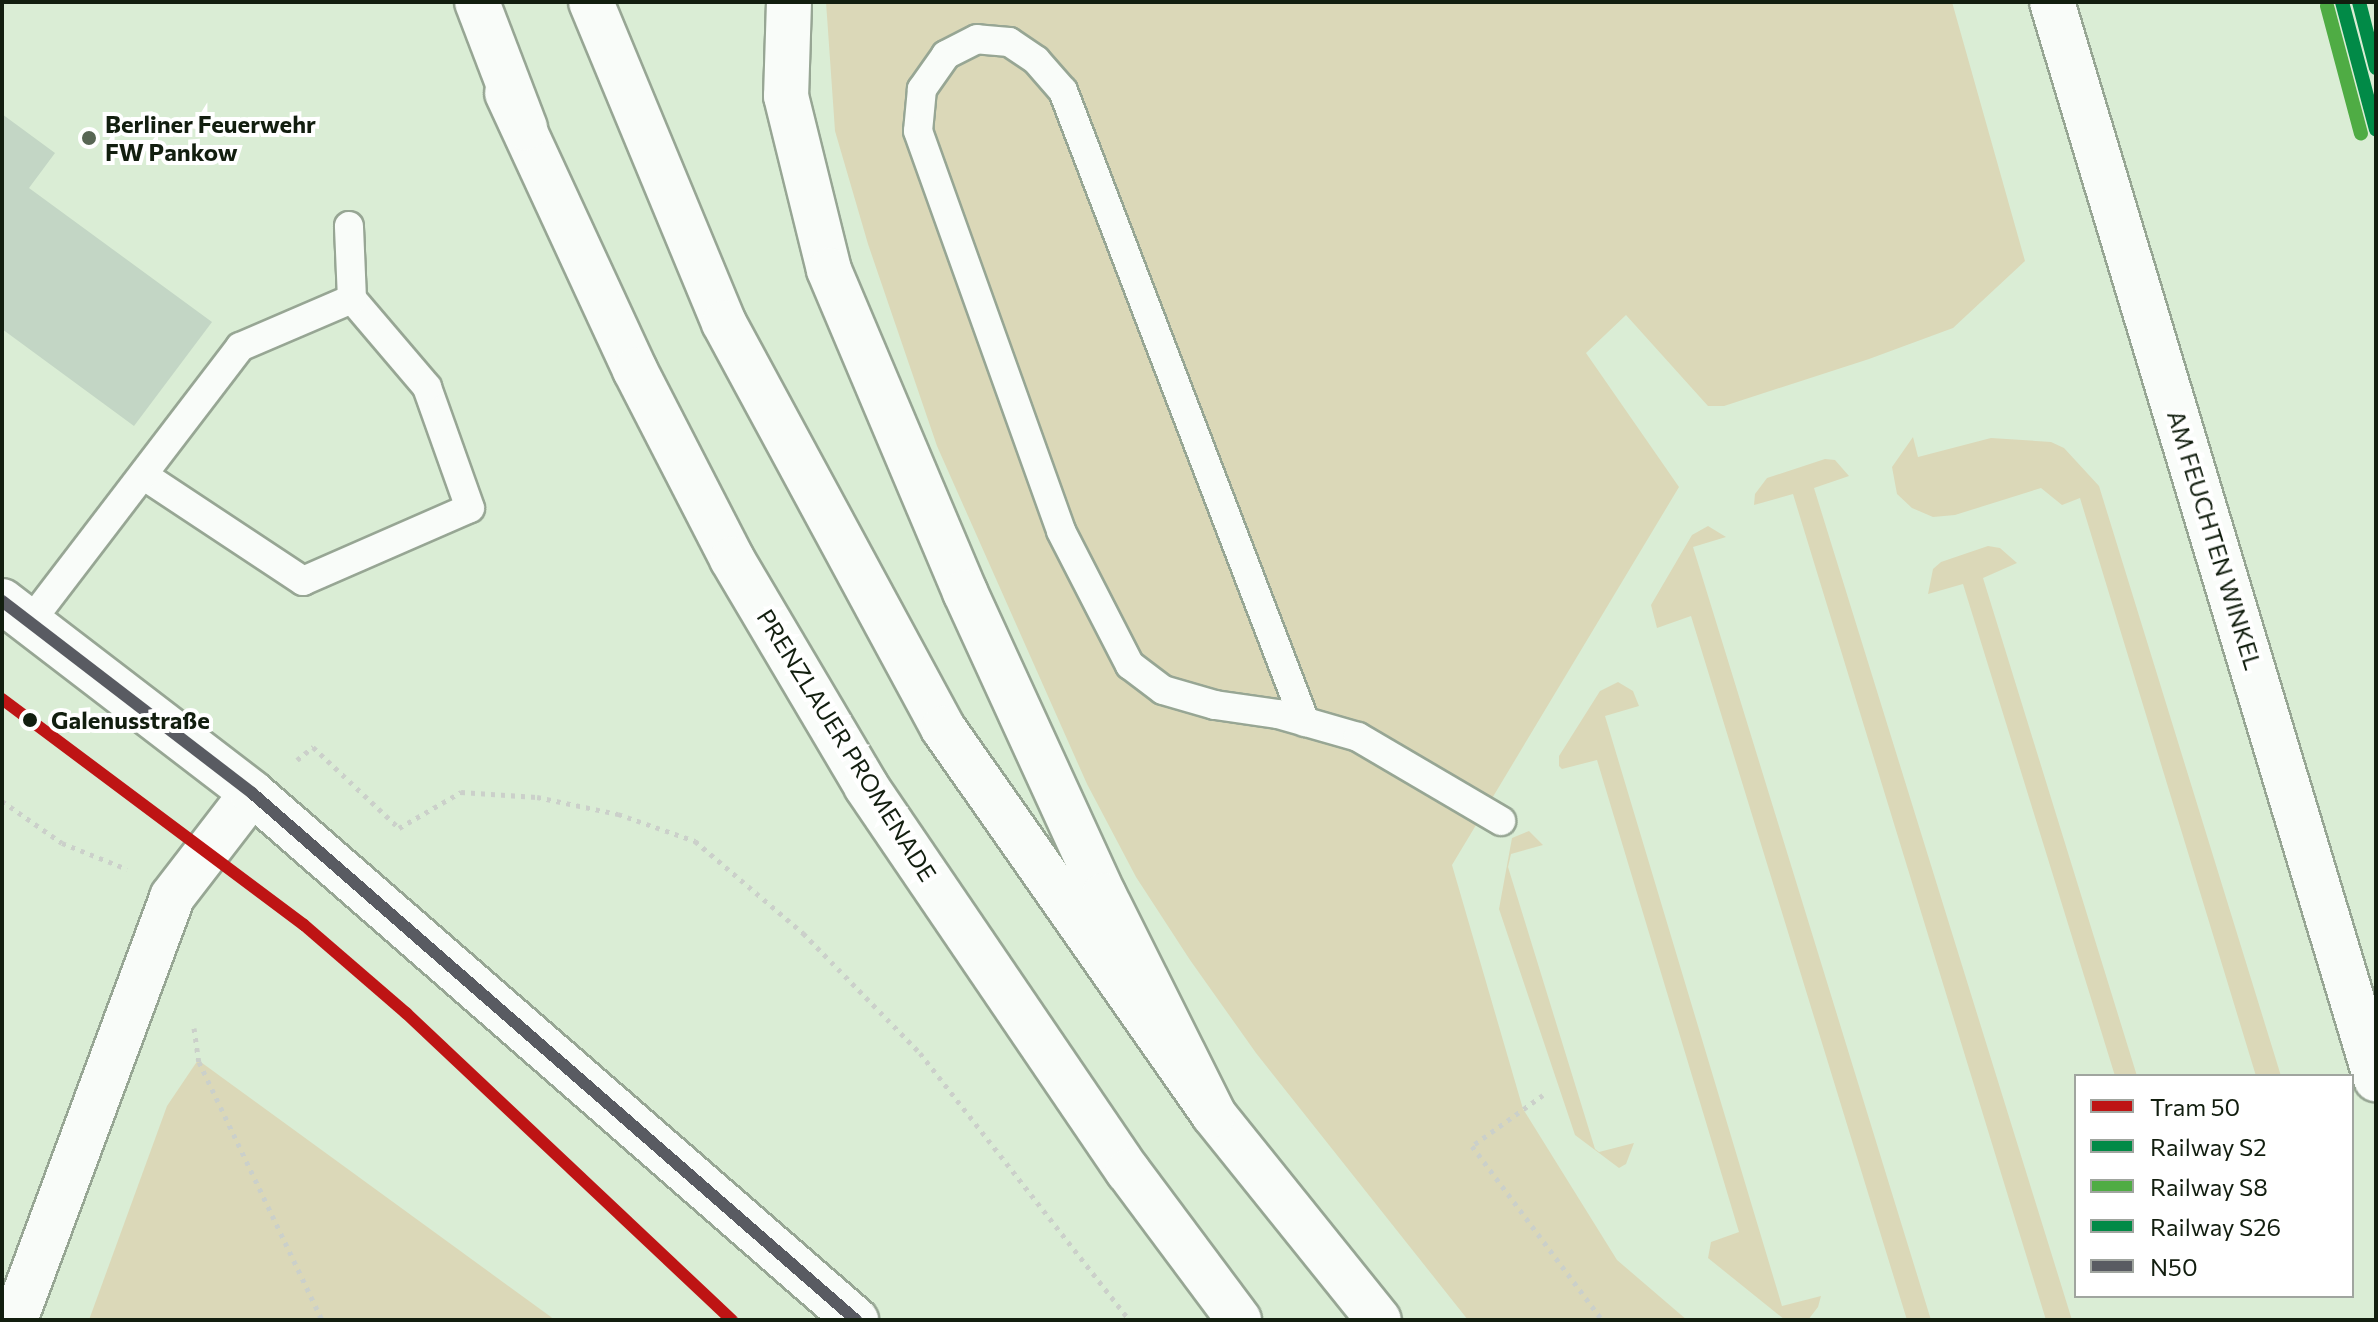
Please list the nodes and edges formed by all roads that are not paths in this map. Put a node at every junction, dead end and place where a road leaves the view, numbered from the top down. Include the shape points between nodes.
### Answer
1 (460, 2) edge
2 (477, 2) edge
3 (591, 2) edge
4 (789, 2) edge
5 (2052, 2) edge
6 (525, 128) junction
7 (349, 226) dead end
8 (352, 299) junction
9 (143, 475) junction
10 (16, 611) edge
11 (1305, 722) junction
12 (252, 793) junction
13 (1501, 821) dead end
14 (2376, 1079) edge
15 (1214, 1115) junction
16 (15, 1320) edge
17 (856, 1320) edge
18 (1239, 1320) edge
19 (1379, 1320) edge

1 - 6 main road
2 - 6 main road
3 - 15 main road via 724,323 943,728
4 - 15 main road via 786,96 829,270 978,620 1104,895
5 - 14 main road, AM FEUCHTEN WINKEL
6 - 18 main road, PRENZLAUER PROMENADE via 635,370 725,545 866,786 1128,1171
7 - 8 lane
8 - 9 lane via 240,347
8 - 9 lane via 427,387 470,508 303,581
9 - 10 lane
10 - 12 main road
11 - 11 lane via 1163,690 1130,665 1061,531 918,131 922,89 946,55 977,39 1009,42 1036,60 1063,91
11 - 13 lane via 1358,737
12 - 16 main road via 172,897
12 - 17 main road
15 - 19 main road

